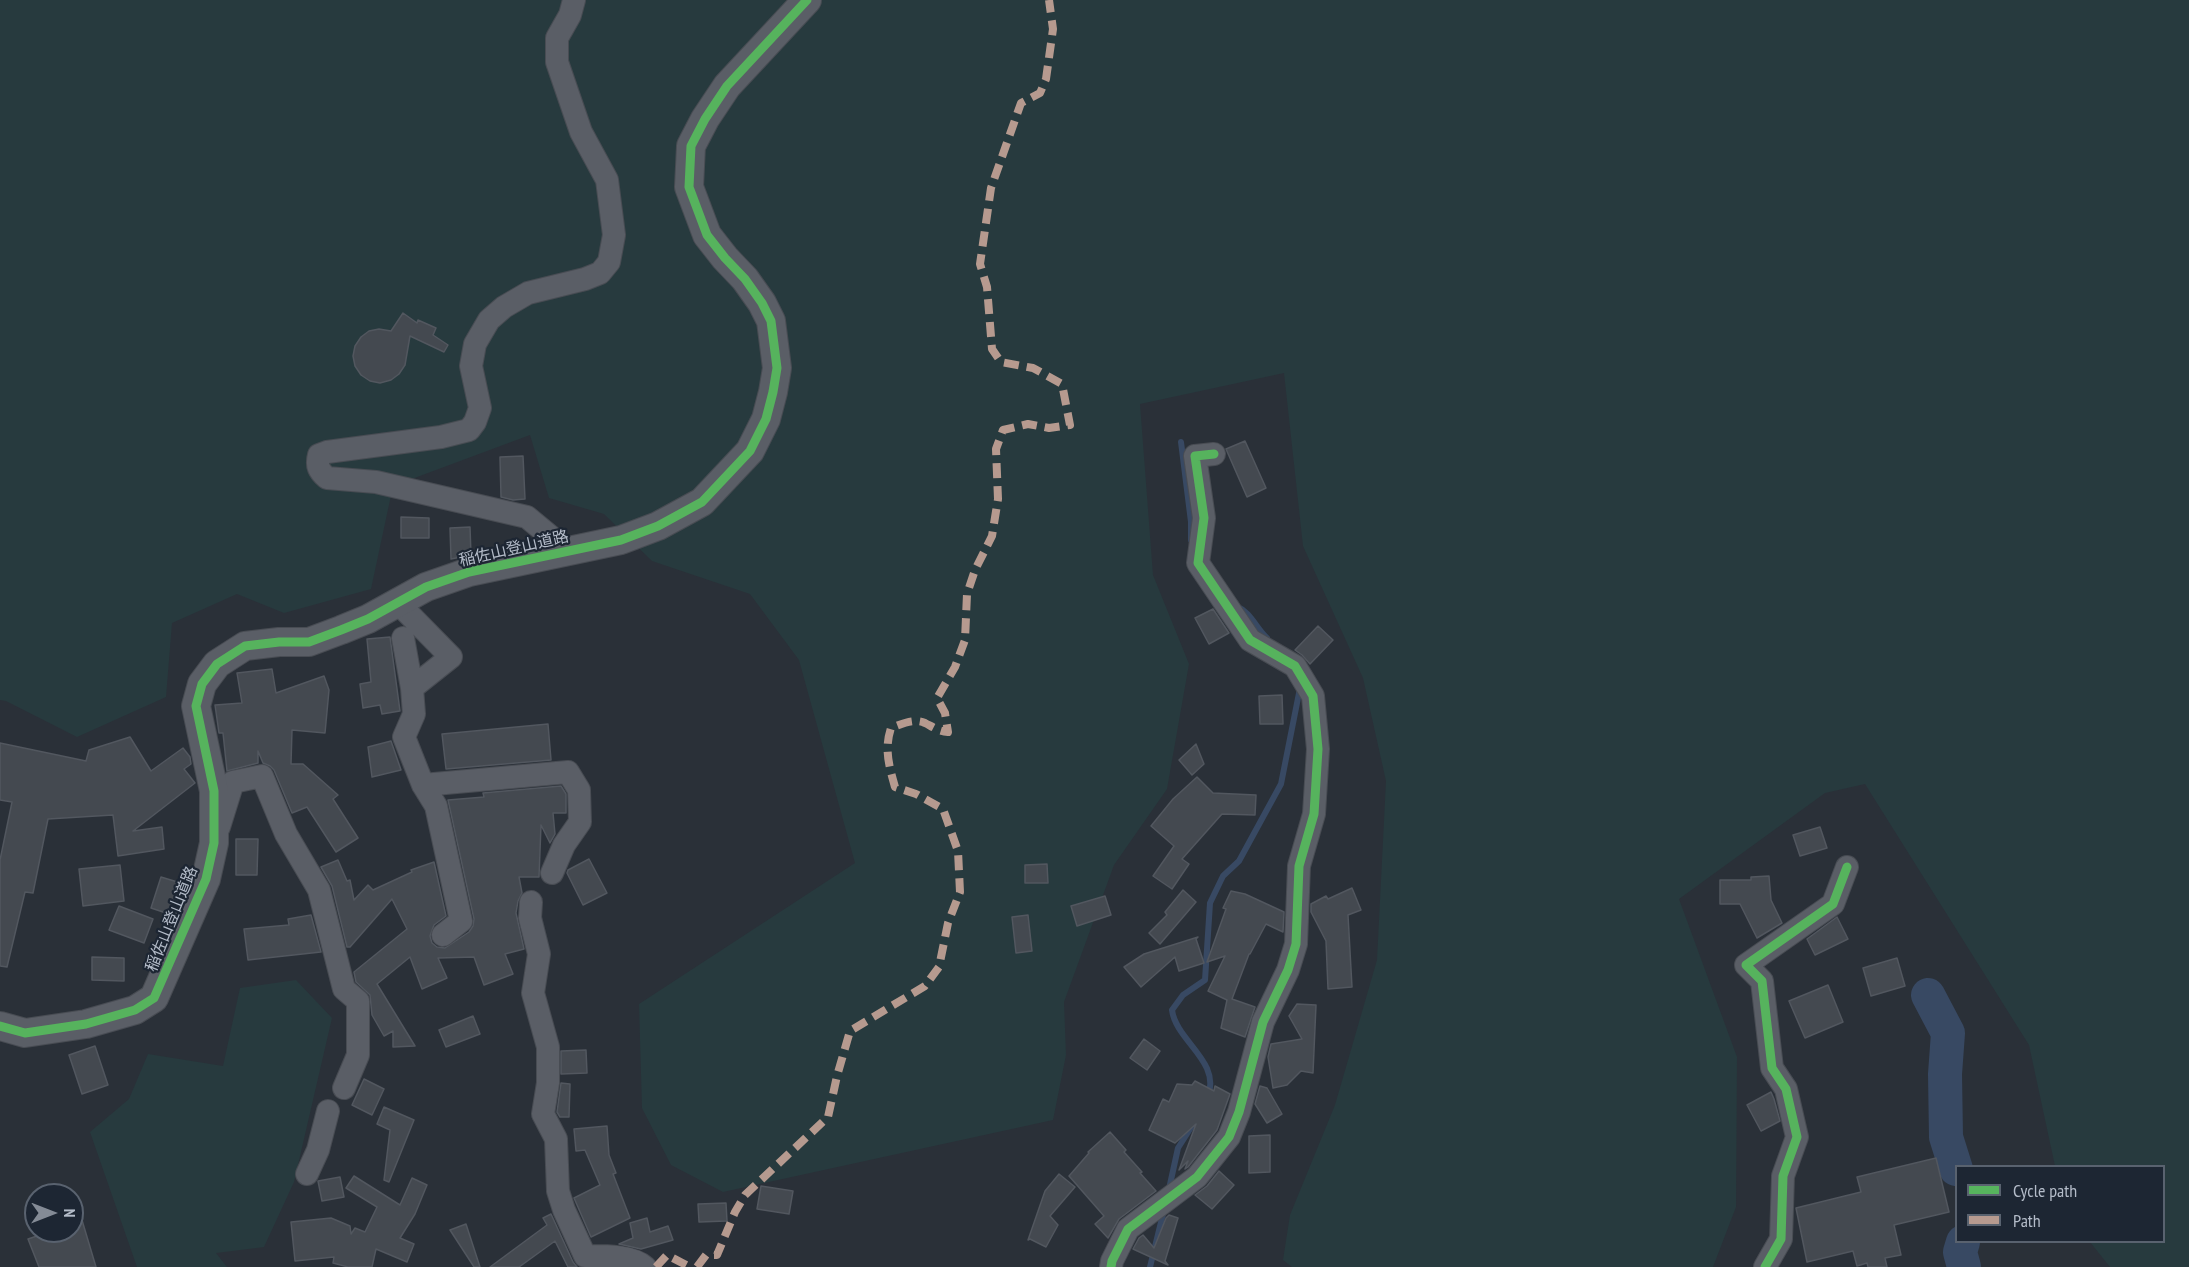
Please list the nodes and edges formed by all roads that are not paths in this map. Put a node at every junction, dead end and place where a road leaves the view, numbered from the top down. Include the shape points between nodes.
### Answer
1 (574, 0) edge
2 (807, 0) edge
3 (1214, 454) dead end
4 (581, 549) junction
5 (397, 602) junction
6 (403, 638) dead end
7 (412, 688) junction
8 (423, 784) junction
9 (214, 843) junction
10 (1846, 867) dead end
11 (552, 873) dead end
12 (531, 902) dead end
13 (443, 935) dead end
14 (0, 1026) edge
15 (344, 1088) dead end
16 (328, 1111) dead end
17 (307, 1174) dead end
18 (645, 1267) edge
19 (1111, 1267) edge
20 (1765, 1267) edge

1 - 4 street via 558,38 558,62 581,132 607,180 614,235 609,262 600,273 585,279 528,293 489,320 474,344 471,366 480,408 469,430 327,452 319,455 317,463 327,478 376,482 527,517
2 - 4 street, 稲佐山登山道路 via 727,86 691,146 689,187 707,235 745,279 771,321 777,368 766,419 750,451 702,502 658,526
3 - 19 street via 1195,456 1204,518 1198,563 1250,640 1295,666 1313,696 1318,749 1314,814 1299,866 1296,944 1263,1022 1239,1112 1228,1137 1197,1177 1128,1229
4 - 5 street, 稲佐山登山道路 via 469,572
5 - 7 street via 451,657
5 - 9 street, 稲佐山登山道路 via 368,619 309,642 245,646 217,664 202,684 196,706 214,790
6 - 7 street
7 - 8 street via 414,714 404,737
8 - 11 street via 568,772 579,790 580,822 564,844
8 - 13 street via 436,806 461,921
9 - 14 street, 稲佐山登山道路 via 207,879 154,998 135,1010 86,1024 25,1033
9 - 15 street via 233,782 262,776 286,834 319,890 344,989 358,1001 358,1055
10 - 20 street via 1833,904 1746,965 1762,981 1772,1068 1786,1089 1797,1137 1783,1176 1781,1239
12 - 18 street via 530,918 539,954 533,993 548,1047 543,1114 556,1139 558,1191 585,1256 612,1256
16 - 17 street

